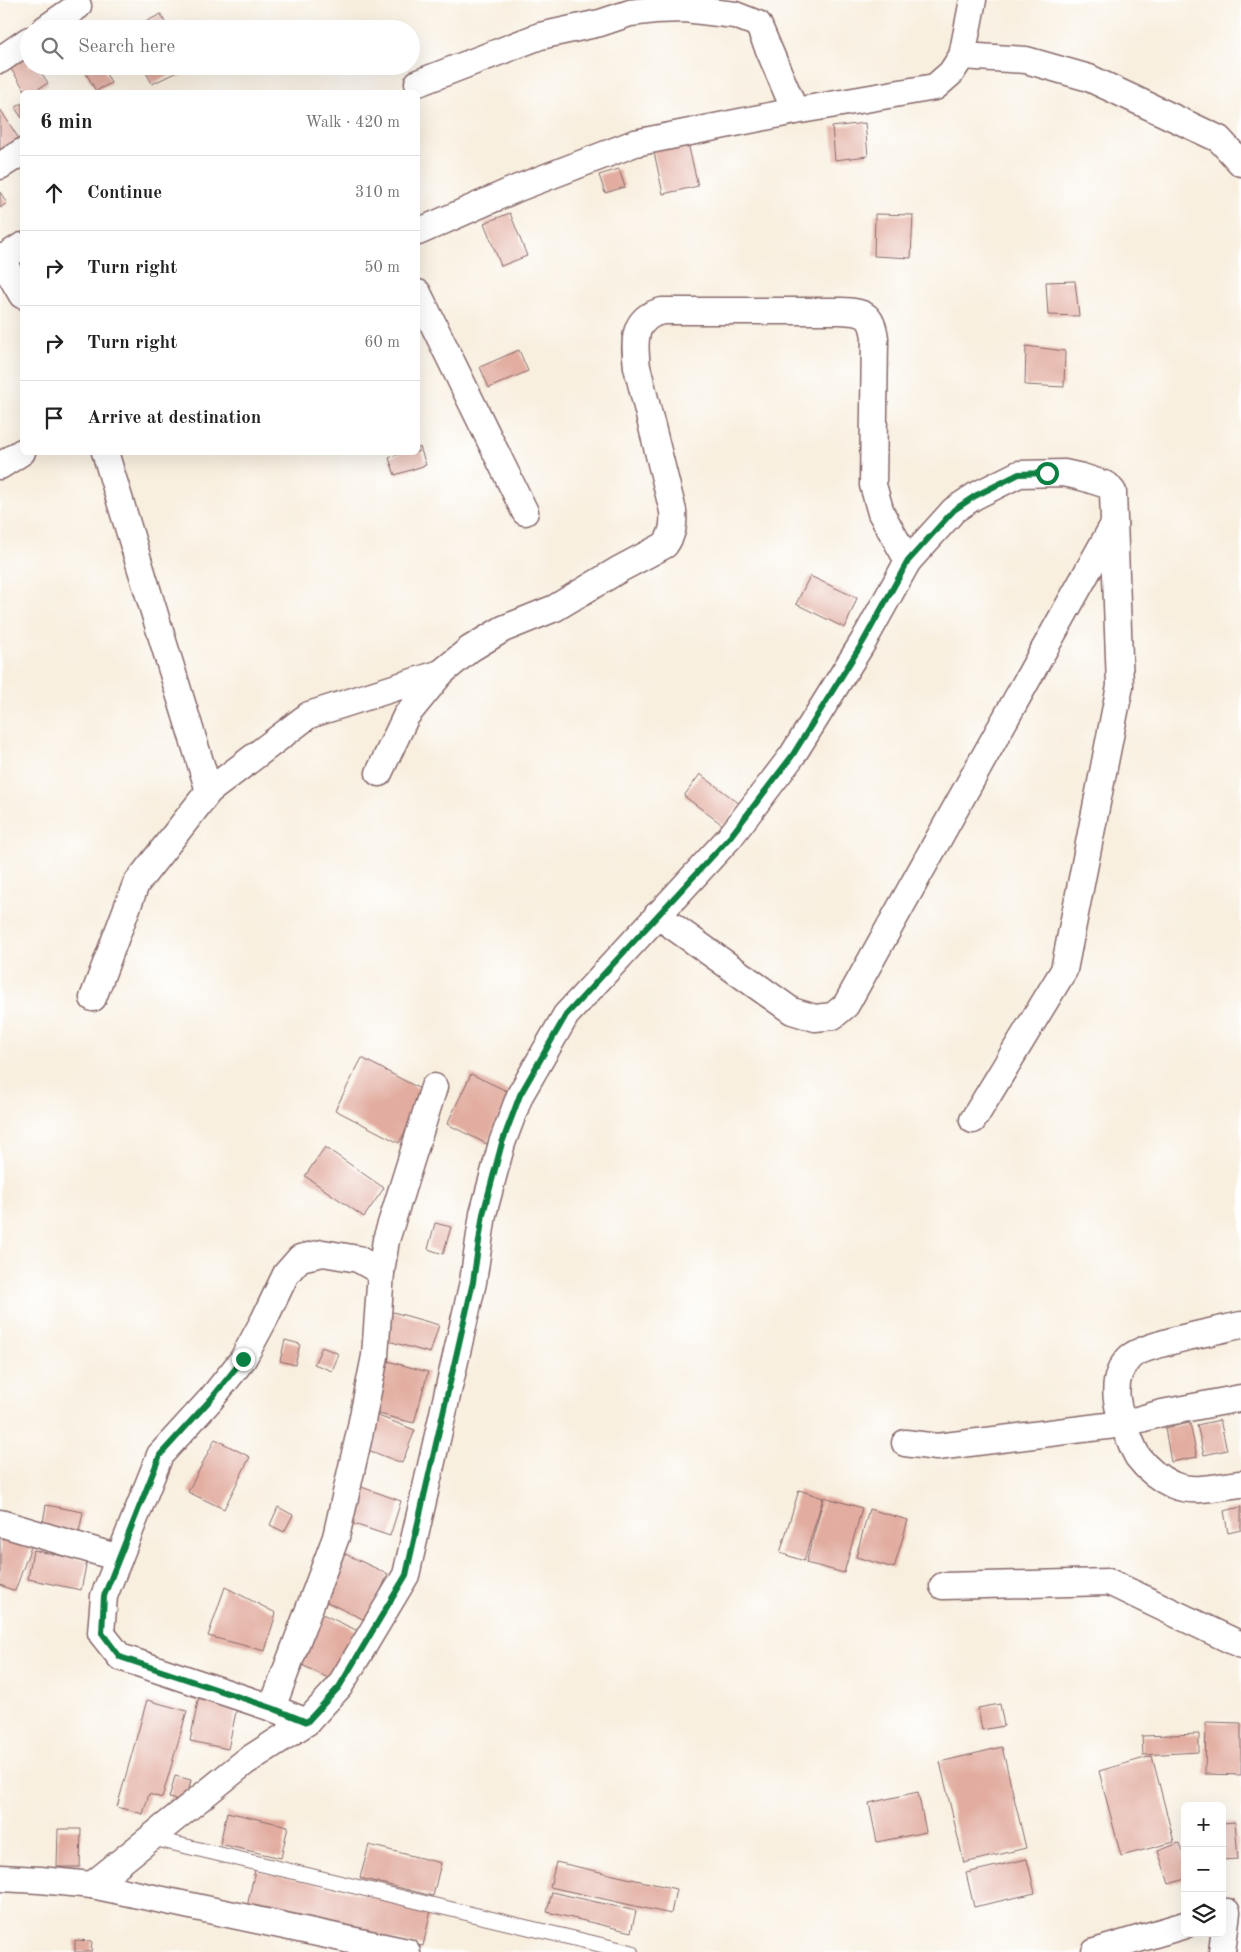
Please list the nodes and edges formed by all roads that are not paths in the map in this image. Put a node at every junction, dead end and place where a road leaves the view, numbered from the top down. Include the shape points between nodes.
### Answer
1 (973, 0) edge
2 (78, 6) dead end
3 (58, 20) edge
4 (20, 46) edge
5 (962, 56) junction
6 (0, 60) edge
7 (418, 82) dead end
8 (795, 111) junction
9 (20, 153) edge
10 (1241, 163) edge
11 (0, 166) edge
12 (420, 231) edge
13 (6, 256) edge
14 (20, 290) edge
15 (420, 297) edge
16 (20, 453) edge
17 (106, 455) edge
18 (0, 466) edge
19 (525, 512) dead end
20 (1114, 523) junction
21 (908, 561) junction
22 (441, 673) junction
23 (379, 773) dead end
24 (209, 791) junction
25 (657, 915) junction
26 (93, 998) dead end
27 (434, 1087) dead end
28 (973, 1120) dead end
29 (382, 1272) junction
30 (1241, 1325) edge
31 (1241, 1398) edge
32 (1123, 1424) junction
33 (905, 1443) dead end
34 (1241, 1484) edge
35 (0, 1523) edge
36 (119, 1558) junction
37 (943, 1586) dead end
38 (1241, 1645) edge
39 (272, 1708) junction
40 (307, 1722) junction
41 (150, 1838) junction
42 (0, 1878) edge
43 (92, 1885) junction
44 (1181, 1927) edge
45 (406, 1952) edge
46 (631, 1952) edge
47 (1095, 1952) edge

1 - 5 street
2 - 3 street
4 - 6 street
5 - 8 street via 951,73 935,86
5 - 10 street via 1026,60 1089,78 1219,139
7 - 8 street via 540,36 630,13 685,8 735,15 758,24
8 - 12 street via 635,143 518,188
9 - 11 street
13 - 14 street
15 - 19 street
16 - 18 street
17 - 24 street
20 - 21 street via 1113,492 1107,485 1064,473 1019,474 954,510
20 - 25 street via 846,1005 833,1016 815,1018 792,1011
20 - 28 street via 1120,686 1064,970
21 - 22 street via 881,513 873,485 875,338 868,318 850,311 662,311 646,318 639,326 635,352 673,511 670,538 665,545 555,608 486,639
21 - 25 street via 863,642 792,756 730,837
22 - 23 street via 406,716
22 - 24 street via 309,715
24 - 26 street via 136,884
25 - 40 street via 566,1015 520,1095 502,1143 483,1214 473,1282 406,1575 339,1687
27 - 29 street via 386,1240
29 - 36 street via 358,1259 323,1252 300,1258 286,1274 243,1359 160,1455
29 - 39 street via 375,1356 336,1537
30 - 32 street via 1154,1346 1130,1356 1116,1383 1117,1405
31 - 32 street
32 - 33 street via 937,1448
32 - 34 street via 1138,1456 1154,1474 1175,1485 1197,1489
35 - 36 street
36 - 39 street via 104,1596 102,1633 120,1657
37 - 38 street via 1110,1582
39 - 40 street
40 - 41 street via 245,1762
41 - 43 street
41 - 46 lane
42 - 43 street
43 - 45 street
44 - 47 street

